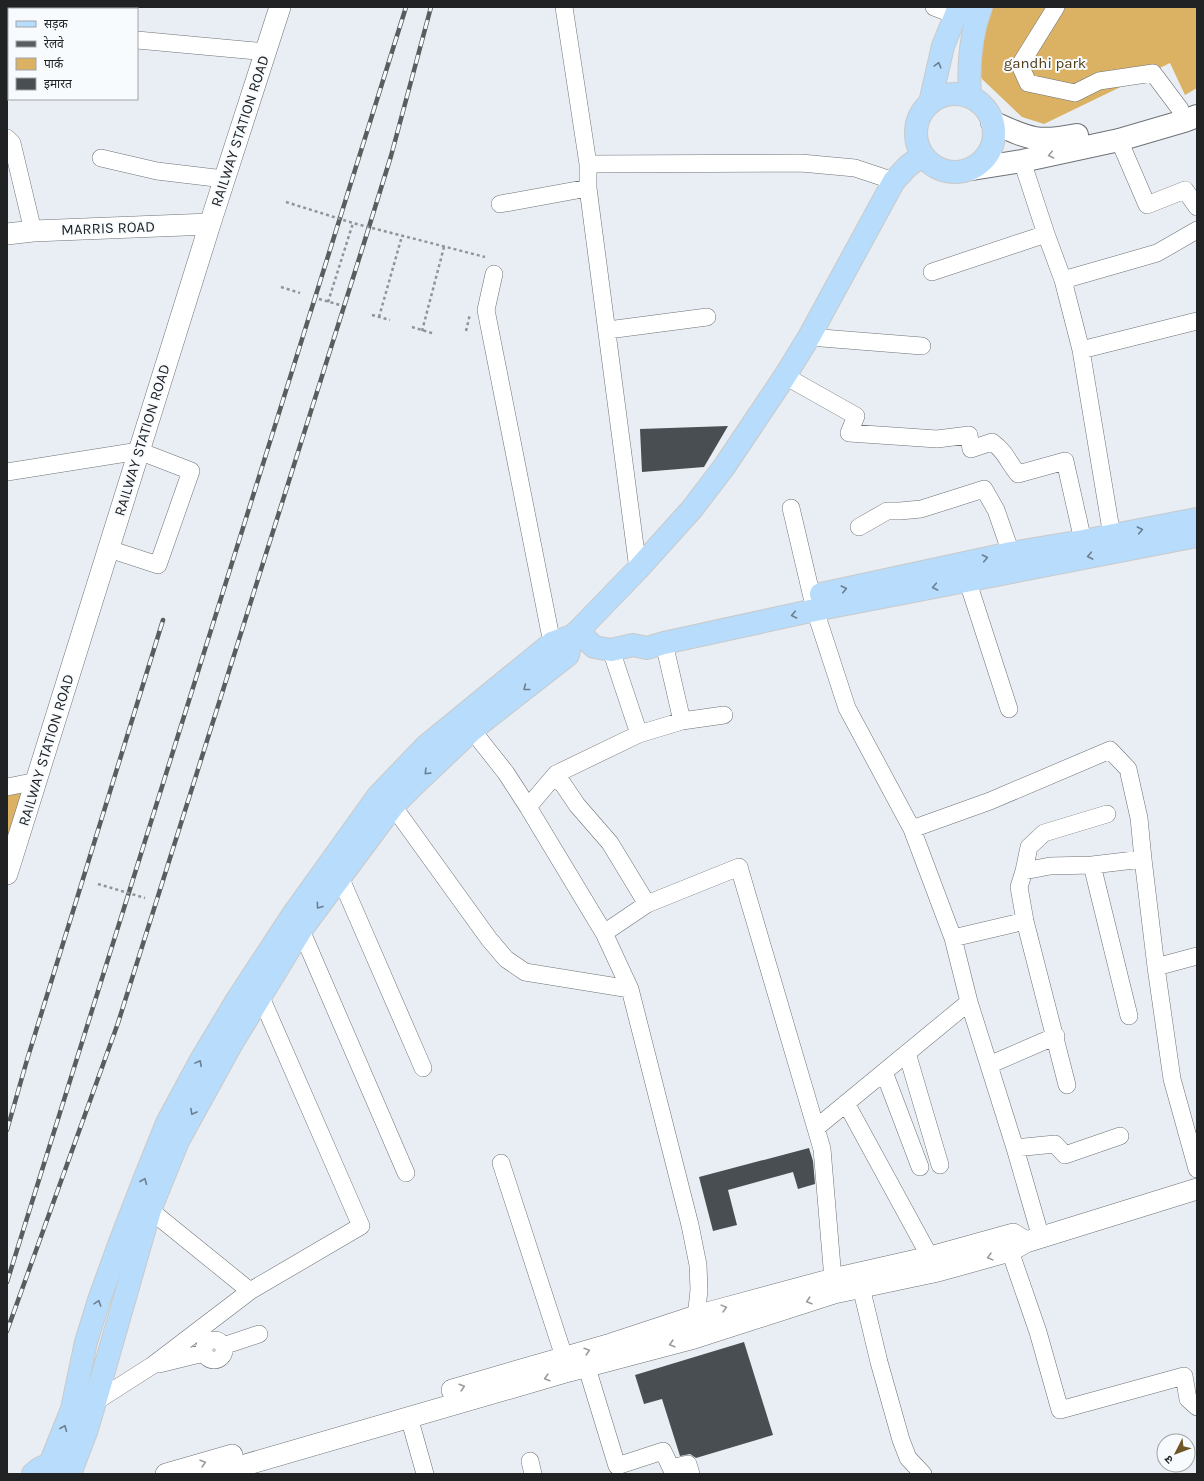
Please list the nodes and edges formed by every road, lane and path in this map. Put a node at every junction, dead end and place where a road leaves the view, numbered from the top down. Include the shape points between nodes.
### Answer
1 (564, 7) edge
2 (934, 7) edge
3 (982, 7) edge
4 (1056, 7) edge
5 (276, 10) edge
6 (957, 11) edge
7 (138, 40) edge
8 (266, 52) junction
9 (970, 96) junction
10 (930, 103) junction
11 (1191, 109) edge
12 (992, 122) junction
13 (7, 138) edge
14 (1119, 140) junction
15 (923, 155) junction
16 (101, 158) dead end
17 (1022, 161) junction
18 (588, 164) junction
19 (972, 169) junction
20 (224, 179) junction
21 (894, 181) junction
22 (588, 188) junction
23 (286, 202) dead end
24 (500, 204) dead end
25 (1197, 207) edge
26 (353, 223) junction
27 (210, 224) junction
28 (1197, 230) edge
29 (33, 231) junction
30 (7, 234) edge
31 (1046, 234) junction
32 (402, 236) junction
33 (444, 247) junction
34 (485, 257) dead end
35 (932, 272) dead end
36 (494, 274) dead end
37 (1063, 280) junction
38 (281, 287) dead end
39 (300, 293) dead end
40 (319, 299) dead end
41 (328, 302) junction
42 (340, 305) dead end
43 (470, 313) dead end
44 (372, 315) dead end
45 (379, 317) junction
46 (707, 317) dead end
47 (390, 320) dead end
48 (1197, 321) edge
49 (412, 327) dead end
50 (608, 330) junction
51 (422, 331) junction
52 (466, 331) dead end
53 (435, 334) dead end
54 (809, 337) junction
55 (922, 346) dead end
56 (1081, 350) junction
57 (785, 376) junction
58 (139, 451) junction
59 (7, 472) edge
60 (791, 508) dead end
61 (1197, 519) edge
62 (859, 528) dead end
63 (1197, 536) edge
64 (1083, 541) junction
65 (1113, 544) junction
66 (109, 549) junction
67 (1012, 553) junction
68 (638, 569) junction
69 (964, 572) junction
70 (814, 603) junction
71 (710, 626) junction
72 (567, 637) junction
73 (664, 643) junction
74 (632, 645) junction
75 (611, 650) junction
76 (1009, 709) dead end
77 (724, 715) dead end
78 (682, 721) junction
79 (472, 730) junction
80 (639, 734) junction
81 (556, 774) junction
82 (37, 781) junction
83 (7, 787) edge
84 (394, 806) junction
85 (528, 807) junction
86 (1108, 814) dead end
87 (912, 829) junction
88 (1143, 859) junction
89 (1092, 865) junction
90 (1024, 871) junction
91 (7, 874) edge
92 (340, 877) junction
93 (98, 884) dead end
94 (145, 898) dead end
95 (646, 904) junction
96 (1025, 921) junction
97 (301, 930) junction
98 (604, 933) junction
99 (953, 938) junction
100 (1197, 956) edge
101 (1156, 967) junction
102 (630, 989) junction
103 (260, 995) junction
104 (969, 1002) junction
105 (1129, 1016) dead end
106 (1056, 1036) junction
107 (224, 1039) junction
108 (907, 1053) junction
109 (989, 1065) junction
110 (423, 1068) dead end
111 (884, 1072) junction
112 (1067, 1085) dead end
113 (846, 1103) junction
114 (816, 1128) junction
115 (1120, 1136) dead end
116 (1015, 1148) junction
117 (501, 1163) dead end
118 (940, 1165) dead end
119 (920, 1167) dead end
120 (1197, 1169) edge
121 (406, 1173) dead end
122 (1197, 1189) edge
123 (150, 1210) junction
124 (1026, 1244) junction
125 (934, 1264) junction
126 (833, 1286) junction
127 (861, 1287) junction
128 (250, 1292) junction
129 (696, 1316) junction
130 (259, 1334) dead end
131 (694, 1338) junction
132 (153, 1365) junction
133 (574, 1366) junction
134 (95, 1402) junction
135 (1197, 1407) edge
136 (409, 1417) junction
137 (41, 1469) edge
138 (72, 1473) edge
139 (166, 1474) edge
140 (214, 1474) edge
141 (424, 1474) edge
142 (691, 1474) edge
143 (923, 1474) edge

1 - 18 street
2 - 6 street
3 - 9 main road via 971,42 968,66
4 - 11 street via 1020,65 1028,83 1075,93 1099,81 1153,73
5 - 8 street, RAILWAY STATION ROAD
10 -> 6 main road via 943,46
7 - 8 street
8 - 20 street, RAILWAY STATION ROAD
9 - 10 main road via 949,95
9 - 12 main road via 988,112
10 - 15 main road via 922,113 916,128 918,145
11 - 12 main road via 1116,128 1051,140 1029,138
11 - 14 main road via 1184,122
12 - 19 main road via 993,144 988,154
13 - 29 street via 12,143
14 -> 17 main road
14 - 25 street via 1147,205 1185,190
15 - 19 main road via 930,163 950,172
15 - 21 main road
16 - 20 street via 158,171
17 - 19 main road
17 - 31 street
18 - 21 street via 835,165 855,168
18 - 22 street
20 - 27 street, RAILWAY STATION ROAD
21 - 54 main road
22 - 24 street
22 - 50 street
23 - 26 path, bridge
26 - 32 path, bridge
26 - 41 path
27 - 29 street, MARRIS ROAD
27 - 58 street, RAILWAY STATION ROAD
28 - 37 street via 1156,253
29 - 30 street, MARRIS ROAD
31 - 35 street
31 - 37 street
32 - 33 path, bridge
32 - 45 path
33 - 34 path, bridge
33 - 51 path
36 - 72 street via 486,310
37 - 56 street
38 - 39 path
40 - 41 path
41 - 42 path
43 - 52 path
44 - 45 path
45 - 47 path
46 - 50 street
48 - 56 street
49 - 51 path
50 - 68 street
51 - 53 path
54 - 55 street
54 - 57 main road
56 - 65 street
57 - 64 street via 856,416 849,433 937,439 969,435 971,449 992,442 1003,450 1018,474 1065,461
57 - 68 main road via 724,467 692,509
58 - 59 street
58 - 66 street, RAILWAY STATION ROAD
58 - 66 street via 191,471 158,565
60 - 70 street
65 -> 61 main road
62 - 67 street via 887,511 921,509 984,489 996,510
63 - 65 main road
64 - 65 main road
64 - 67 main road
65 -> 69 main road
66 - 82 street, RAILWAY STATION ROAD
69 -> 67 main road
68 - 72 main road
69 - 70 main road
69 - 76 street
70 - 71 main road
70 - 87 street via 847,708
71 - 73 main road
71 - 74 main road via 643,634
72 - 75 main road
72 -> 79 main road via 568,654
72 - 107 main road via 426,746 378,796 292,916
73 - 74 main road via 647,648
73 - 78 street
74 - 75 main road
75 - 80 street
77 - 78 street
78 - 80 street
79 -> 84 main road
79 - 85 street via 506,773
80 - 81 street
81 - 85 street
81 - 95 street via 576,805 610,843
82 - 83 street
82 - 91 street, RAILWAY STATION ROAD
84 - 92 main road
84 - 102 street via 506,959 525,972
85 - 98 street
86 - 90 street via 1044,833 1029,847
87 - 88 street via 990,801 1110,750 1128,769 1139,818
87 - 99 street
88 - 89 street
88 - 101 street
89 - 90 street via 1050,866
89 - 105 street
90 - 96 street via 1019,887
92 -> 97 main road
92 - 110 street
93 - 94 path, bridge
95 - 98 street
95 - 114 street via 739,868
96 - 99 street
96 - 106 street
97 - 103 main road
97 - 121 street
98 - 102 street
99 - 104 street
100 - 101 street
101 - 120 street via 1172,1079
102 - 129 street via 690,1225 698,1265
103 - 107 main road
103 - 128 street via 361,1226
104 - 108 street
104 - 109 street
106 - 109 street
106 - 112 street
107 -> 123 main road
137 -> 107 main road via 72,1409 86,1342 120,1242 167,1123
108 - 111 street
108 - 118 street
109 - 116 street
111 - 113 street
111 - 119 street
113 - 114 street
113 - 125 street
114 - 126 street via 822,1149
115 - 116 street via 1065,1155 1055,1144
116 - 124 street
117 - 133 street
122 - 124 street
123 - 128 street
123 - 134 main road
124 - 125 street via 1013,1234
124 - 135 street via 1038,1332 1060,1410 1184,1376 1188,1399
125 - 126 street
125 - 127 street
126 - 127 street
129 -> 126 street
126 -> 131 street
127 - 143 street via 901,1440 908,1458
128 - 132 street
129 - 131 street
133 -> 129 street
130 - 132 street via 223,1346 218,1340 210,1340 204,1346 204,1353
131 -> 133 street
132 - 134 street
133 -> 136 street
139 -> 133 street via 544,1362
133 - 142 street via 618,1466 663,1451 671,1468 688,1464
134 - 138 main road
136 - 140 street
136 - 141 street
137 - 138 main road via 66,1466

